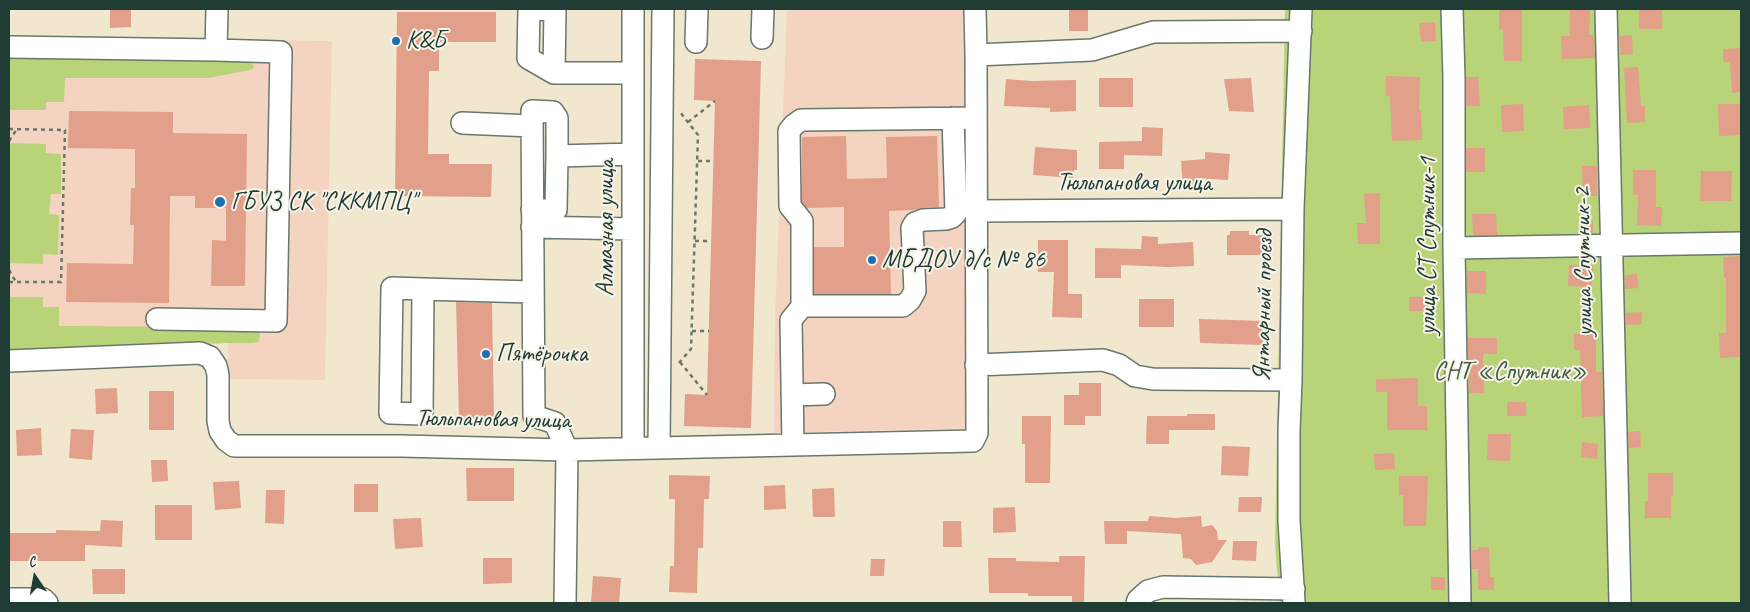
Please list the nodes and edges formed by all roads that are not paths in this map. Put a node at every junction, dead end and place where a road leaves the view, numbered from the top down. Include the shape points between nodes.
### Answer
1 (217, 9) edge
2 (633, 9) edge
3 (663, 9) edge
4 (697, 9) edge
5 (763, 9) edge
6 (975, 9) edge
7 (1301, 9) edge
8 (1452, 9) edge
9 (1606, 9) edge
10 (1301, 31) junction
11 (762, 38) dead end
12 (696, 42) dead end
13 (9, 47) edge
14 (216, 50) junction
15 (976, 55) junction
16 (554, 73) dead end
17 (633, 73) junction
18 (953, 118) junction
19 (976, 118) junction
20 (462, 124) dead end
21 (532, 126) junction
22 (633, 154) junction
23 (557, 156) junction
24 (1292, 209) junction
25 (976, 211) junction
26 (532, 218) junction
27 (633, 229) junction
28 (1741, 243) edge
29 (1612, 245) junction
30 (1454, 248) junction
31 (423, 289) junction
32 (532, 292) junction
33 (804, 304) junction
34 (157, 319) dead end
35 (9, 361) edge
36 (976, 365) junction
37 (1292, 380) junction
38 (824, 394) dead end
39 (792, 395) junction
40 (793, 445) junction
41 (660, 447) junction
42 (633, 448) junction
43 (567, 450) junction
44 (1294, 596) edge
45 (9, 599) edge
46 (47, 603) edge
47 (565, 603) edge
48 (1137, 603) edge
49 (1460, 603) edge
50 (1620, 603) edge

1 - 14 street
2 - 17 street, Алмазная улица
3 - 41 street
4 - 12 street
5 - 11 street
6 - 15 street, Тюльпановая улица
7 - 10 street, Янтарный проезд
8 - 30 street, улица СТ Спутник-1
9 - 29 street, улица Спутник-2
10 - 15 street via 1153,32 1092,50
10 - 24 street, Янтарный проезд
13 - 14 street
14 - 34 street via 281,52 276,321
15 - 19 street, Тюльпановая улица
16 - 17 street
17 - 22 street, Алмазная улица
18 - 19 street
18 - 33 street via 956,213 946,219 915,222 912,228 915,291 910,300 903,306
18 - 33 street via 801,120 789,131 790,206 802,221
19 - 25 street, Тюльпановая улица
20 - 21 street
21 - 23 street via 532,111 553,112 557,118
21 - 26 street
22 - 23 street
22 - 27 street, Алмазная улица
23 - 26 street via 556,210
24 - 25 street, Тюльпановая улица
24 - 37 street, Янтарный проезд
25 - 36 street, Тюльпановая улица
26 - 27 street
26 - 32 street
27 - 42 street, Алмазная улица
28 - 29 street
29 - 30 street
29 - 50 street, улица Спутник-2
30 - 49 street, улица СТ Спутник-1
31 - 31 street via 392,288 390,413 422,414
31 - 32 street
32 - 43 street via 534,416 555,423
33 - 39 street via 791,320
35 - 43 street, Тюльпановая улица via 200,353 210,357 216,366 220,431 234,446
36 - 37 street via 1103,360 1119,365 1135,376 1153,379
36 - 40 street, Тюльпановая улица via 977,434 973,441
37 - 44 street, Янтарный проезд via 1289,520
38 - 39 street
39 - 40 street
40 - 41 street, Тюльпановая улица
41 - 42 street, Тюльпановая улица
42 - 43 street, Тюльпановая улица
43 - 47 street
44 - 48 street via 1163,587 1148,591
45 - 46 street via 43,599

